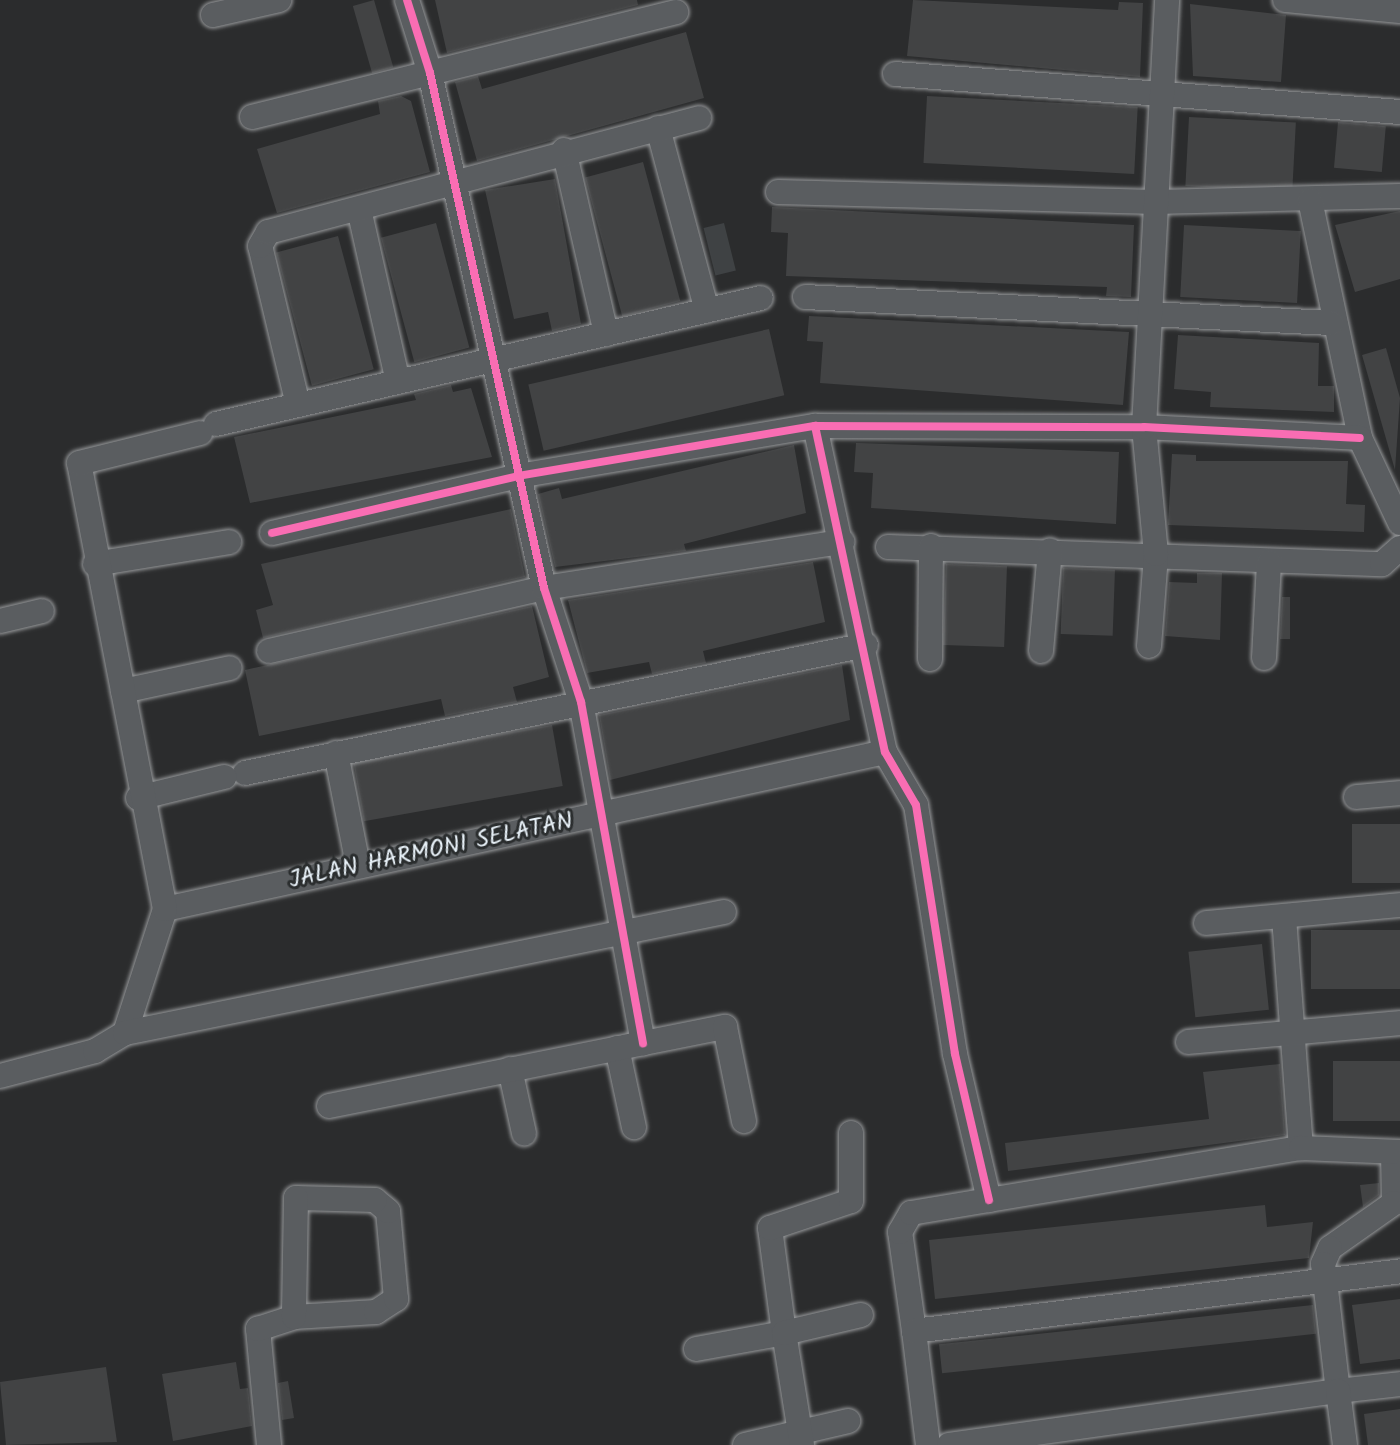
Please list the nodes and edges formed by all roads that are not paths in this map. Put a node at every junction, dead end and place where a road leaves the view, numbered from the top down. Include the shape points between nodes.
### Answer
1 (279, 0) edge
2 (407, 0) edge
3 (1167, 0) edge
4 (1285, 0) edge
5 (1400, 11) edge
6 (676, 12) dead end
7 (213, 15) dead end
8 (430, 73) junction
9 (895, 74) dead end
10 (1162, 90) junction
11 (1400, 112) edge
12 (252, 117) dead end
13 (699, 118) dead end
14 (658, 128) junction
15 (564, 150) junction
16 (451, 183) junction
17 (778, 192) dead end
18 (1400, 196) edge
19 (1310, 200) junction
20 (1156, 202) junction
21 (359, 209) junction
22 (805, 297) dead end
23 (761, 298) dead end
24 (707, 311) junction
25 (1150, 314) junction
26 (1331, 323) junction
27 (606, 334) junction
28 (492, 361) junction
29 (398, 382) junction
30 (298, 405) junction
31 (815, 426) junction
32 (1144, 427) junction
33 (1360, 438) junction
34 (518, 476) junction
35 (1400, 515) edge
36 (1400, 523) edge
37 (272, 533) dead end
38 (229, 542) dead end
39 (842, 542) junction
40 (931, 546) junction
41 (888, 547) dead end
42 (1400, 548) edge
43 (1050, 550) junction
44 (1156, 554) junction
45 (1269, 562) junction
46 (95, 564) junction
47 (544, 588) junction
48 (42, 611) dead end
49 (0, 621) edge
50 (866, 645) junction
51 (1149, 646) dead end
52 (269, 651) dead end
53 (1041, 651) dead end
54 (1264, 658) dead end
55 (930, 659) dead end
56 (230, 668) dead end
57 (123, 691) junction
58 (581, 702) junction
59 (885, 752) junction
60 (336, 753) junction
61 (1400, 793) edge
62 (1356, 797) dead end
63 (138, 798) junction
64 (601, 816) junction
65 (358, 865) junction
66 (1400, 905) edge
67 (165, 909) junction
68 (724, 912) dead end
69 (1284, 917) junction
70 (1206, 923) dead end
71 (622, 931) junction
72 (1400, 1023) edge
73 (125, 1033) junction
74 (1294, 1034) junction
75 (1188, 1042) dead end
76 (643, 1043) junction
77 (617, 1048) junction
78 (510, 1069) junction
79 (0, 1076) edge
80 (329, 1106) dead end
81 (744, 1121) dead end
82 (634, 1127) dead end
83 (524, 1133) dead end
84 (851, 1133) dead end
85 (1301, 1148) junction
86 (1396, 1153) edge
87 (989, 1200) junction
88 (1400, 1271) edge
89 (1324, 1279) junction
90 (861, 1315) dead end
91 (294, 1317) junction
92 (914, 1331) junction
93 (784, 1333) junction
94 (696, 1349) dead end
95 (1400, 1384) edge
96 (1338, 1391) junction
97 (848, 1421) dead end
98 (800, 1438) edge
99 (269, 1445) edge
100 (745, 1445) edge
101 (928, 1445) edge
102 (949, 1445) edge
103 (1345, 1445) edge

1 - 7 street
2 - 8 street
3 - 10 street
4 - 5 street
6 - 8 street
8 - 12 street
8 - 16 street
9 - 10 street
10 - 11 street
10 - 20 street
13 - 14 street
14 - 15 street
14 - 24 street
15 - 16 street
15 - 27 street
16 - 21 street
16 - 28 street
17 - 20 street
18 - 19 street
19 - 20 street
19 - 26 street
20 - 25 street
21 - 29 street
21 - 30 street via 275,229 260,246
22 - 25 street
23 - 24 street
24 - 27 street
25 - 26 street
25 - 32 street
26 - 33 street
27 - 28 street
28 - 29 street
28 - 34 street
29 - 30 street
30 - 46 street via 79,463
31 - 32 street
31 - 34 street
31 - 39 street
32 - 33 street
32 - 44 street
33 - 35 street
34 - 37 street
34 - 47 street
35 - 36 street
38 - 46 street
39 - 47 street
39 - 50 street
40 - 41 street
40 - 43 street
40 - 55 street
42 - 45 street via 1382,564
43 - 44 street
43 - 53 street
44 - 45 street
44 - 51 street
45 - 54 street
46 - 57 street
47 - 52 street
47 - 58 street
48 - 49 street
50 - 58 street
50 - 59 street
56 - 57 street
57 - 63 street
58 - 60 street
58 - 64 street
59 - 64 street, JALAN HARMONI SELATAN
59 - 87 street via 916,805 955,1054
60 - 63 street
60 - 65 street
61 - 62 street
63 - 67 street
64 - 65 street, JALAN HARMONI SELATAN
64 - 71 street
65 - 67 street, JALAN HARMONI SELATAN
66 - 69 street
67 - 73 street
68 - 71 street
69 - 70 street
69 - 74 street
71 - 73 street
71 - 76 street
72 - 74 street
73 - 79 street via 95,1051
74 - 75 street
74 - 85 street
76 - 77 street
76 - 81 street via 725,1027
77 - 78 street
77 - 82 street
78 - 80 street
78 - 83 street
84 - 93 street via 851,1201 770,1228
85 - 86 street
85 - 87 street
86 - 89 street via 1394,1203 1330,1248
87 - 92 street via 924,1208 902,1221
88 - 89 street
89 - 92 street
89 - 96 street
90 - 93 street
91 - 91 street via 376,1312 396,1299 388,1211 375,1200 296,1198
91 - 99 street via 258,1329
92 - 101 street
93 - 94 street
93 - 98 street
95 - 96 street
96 - 102 street
96 - 103 street
97 - 98 street
98 - 100 street

